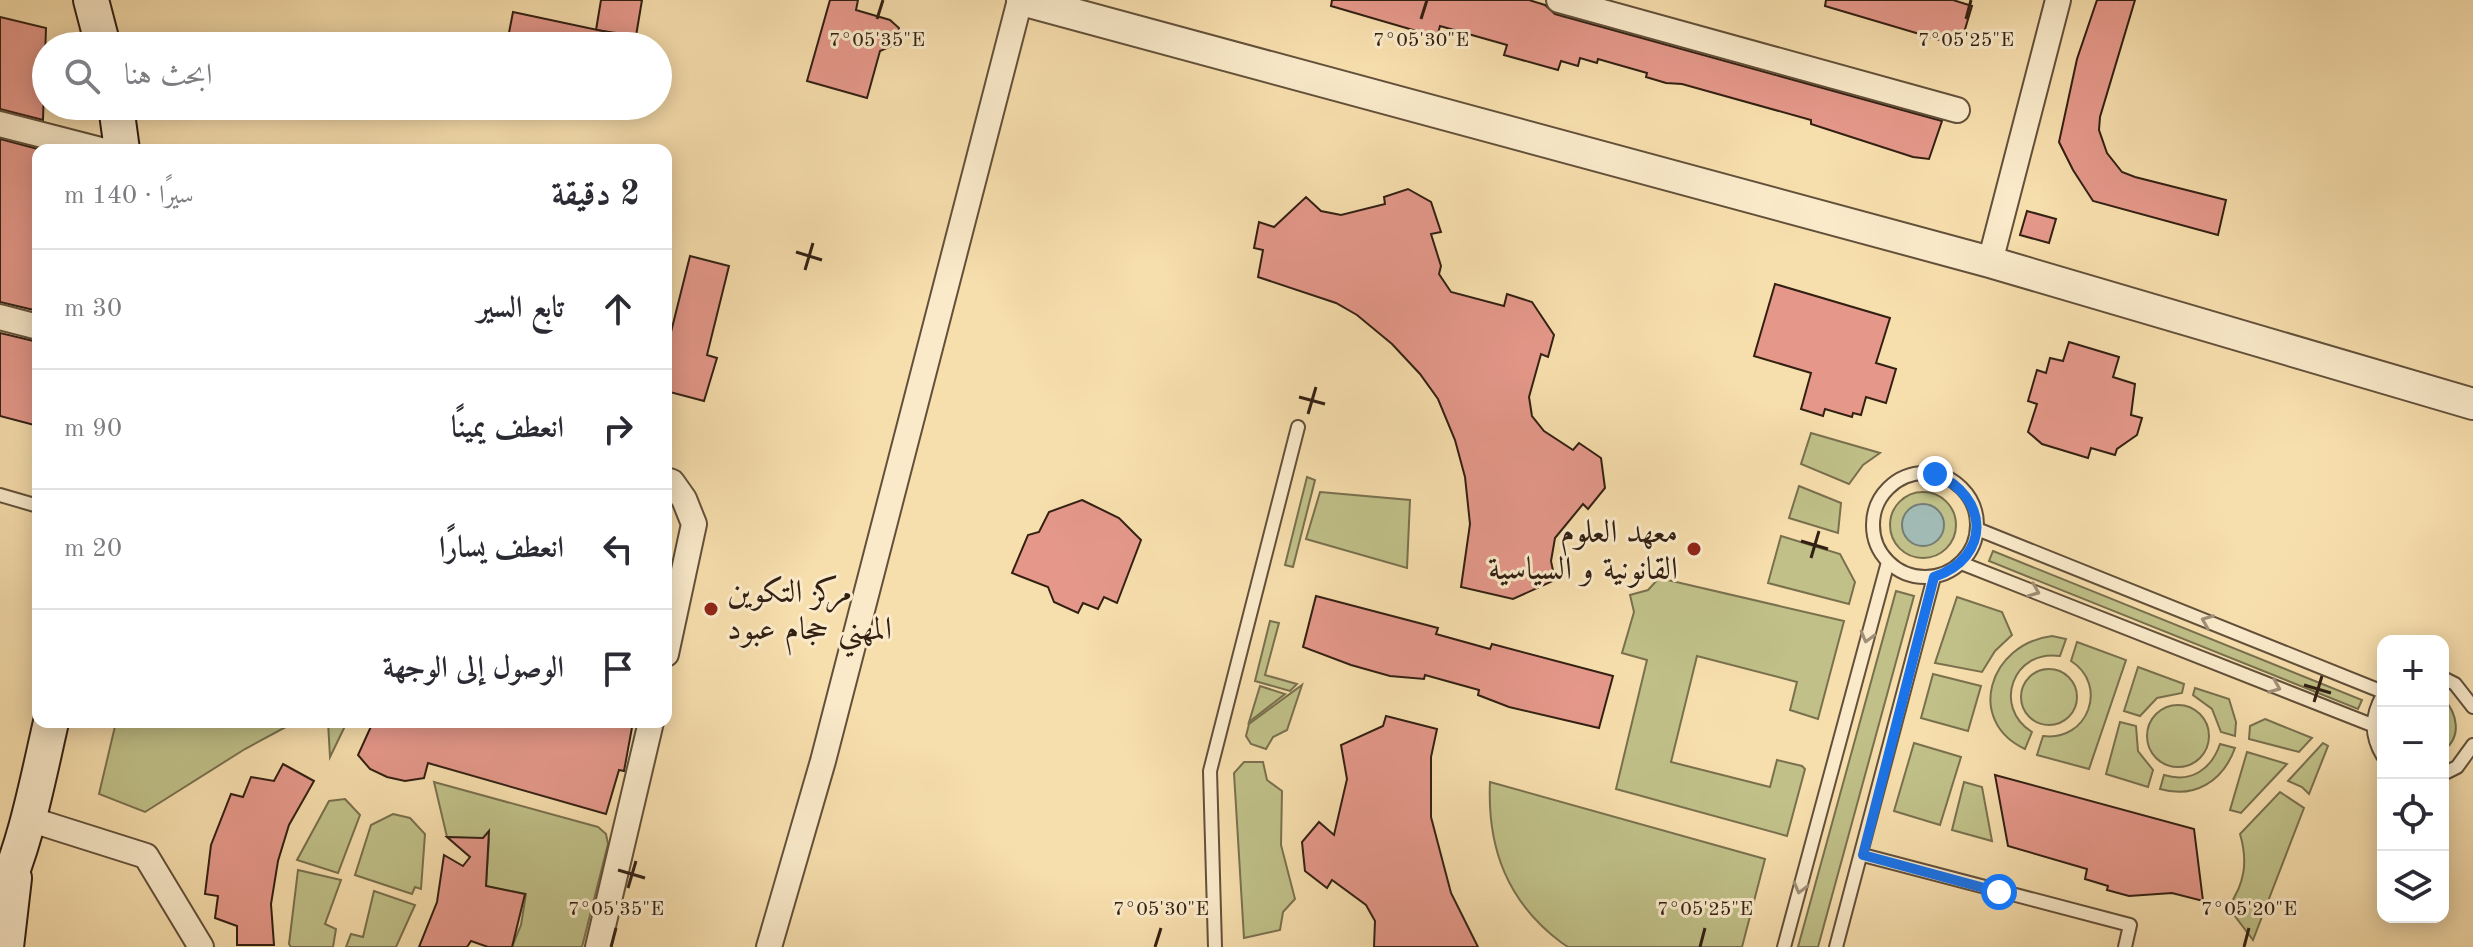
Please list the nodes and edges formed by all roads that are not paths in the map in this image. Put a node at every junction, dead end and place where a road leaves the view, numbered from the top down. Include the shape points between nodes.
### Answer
1 (91, 0) edge
2 (1021, 0) edge
3 (1559, 0) edge
4 (2058, 0) edge
5 (1636, 9) edge
6 (99, 32) edge
7 (1957, 110) dead end
8 (118, 120) edge
9 (0, 124) edge
10 (78, 144) edge
11 (121, 144) edge
12 (1990, 262) junction
13 (0, 317) edge
14 (32, 325) edge
15 (2473, 404) edge
16 (1298, 427) dead end
17 (672, 482) edge
18 (0, 495) edge
19 (32, 504) edge
20 (1977, 529) junction
21 (1888, 562) junction
22 (1961, 563) junction
23 (1934, 577) junction
24 (672, 626) edge
25 (2449, 681) edge
26 (2377, 691) edge
27 (2377, 705) edge
28 (2473, 707) edge
29 (2372, 725) junction
30 (50, 728) edge
31 (650, 728) edge
32 (2473, 745) edge
33 (2377, 747) edge
34 (2449, 771) edge
35 (29, 819) junction
36 (1863, 855) junction
37 (15, 869) junction
38 (0, 901) edge
39 (6, 947) edge
40 (201, 947) edge
41 (598, 947) edge
42 (769, 947) edge
43 (1215, 947) edge
44 (1784, 947) edge
45 (1836, 947) edge
46 (2125, 947) edge

1 - 6 main road
2 - 12 street
2 - 42 street via 823,761
3 - 5 street
4 - 12 street
5 - 7 street
8 - 11 main road
9 - 10 street
12 - 15 street
13 - 14 street
16 - 43 lane via 1210,771
17 - 24 street via 694,524
18 - 19 lane
20 - 21 lane via 1971,502 1952,481 1935,474 1898,480 1875,509 1875,537
20 - 22 lane
26 -> 20 lane
21 - 23 lane via 1917,577
21 -> 44 lane
22 - 23 lane
22 -> 29 lane
23 - 36 lane
25 - 28 lane
27 - 29 lane
29 - 33 lane
30 - 35 main road
31 - 41 street
32 - 34 lane
35 - 37 main road
35 - 40 street via 146,856
36 - 45 lane
36 - 46 lane via 2130,925
37 - 38 main road
37 - 39 main road

